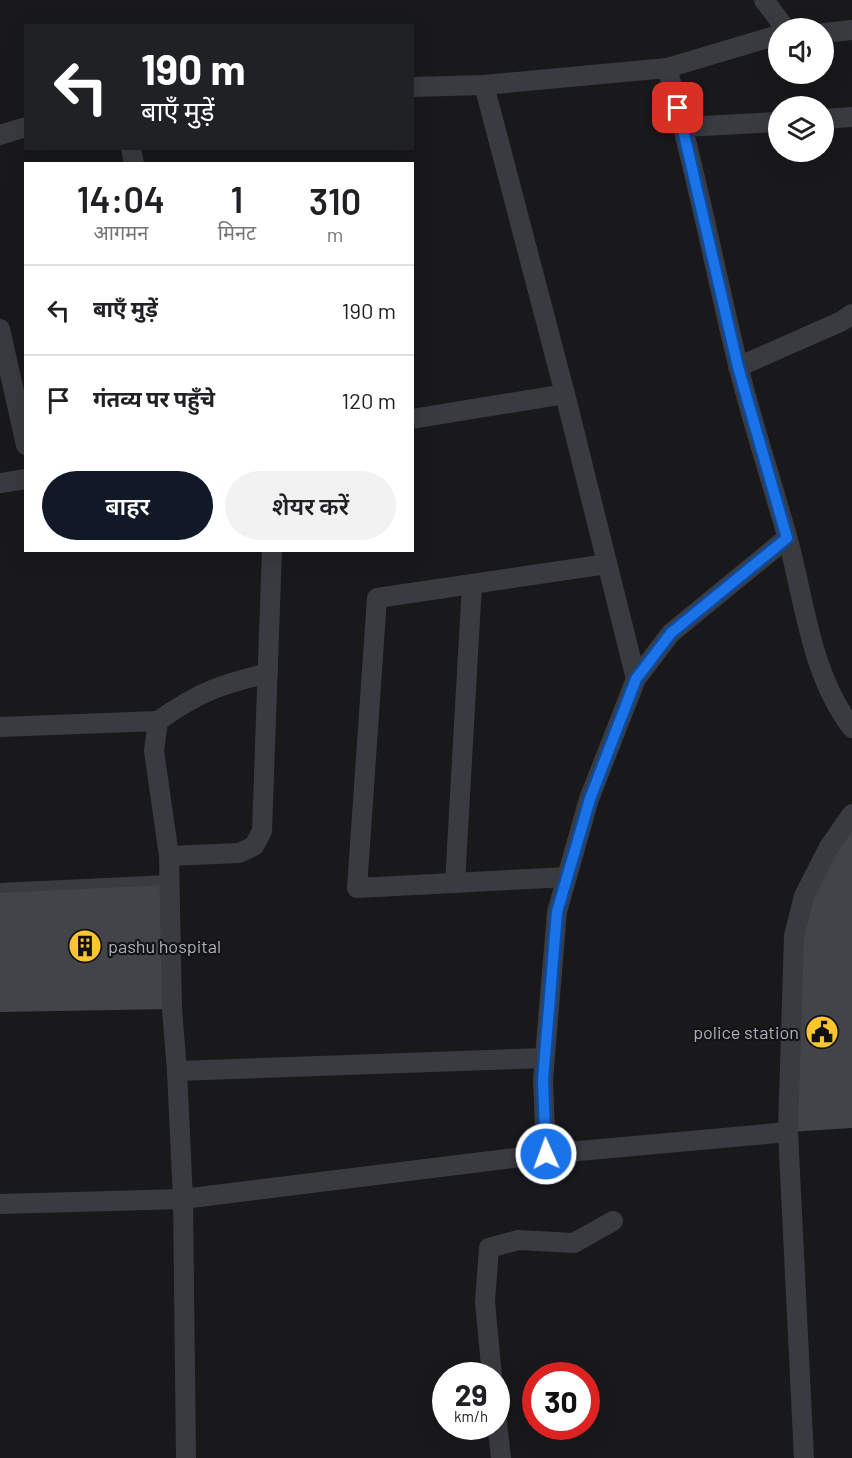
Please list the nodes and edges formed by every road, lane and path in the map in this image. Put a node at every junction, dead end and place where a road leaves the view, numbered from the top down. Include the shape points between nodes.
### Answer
1 (764, 0) edge
2 (778, 18) edge
3 (852, 30) edge
4 (834, 32) edge
5 (768, 37) edge
6 (667, 68) junction
7 (484, 84) junction
8 (414, 87) edge
9 (852, 117) edge
10 (834, 118) edge
11 (768, 123) edge
12 (684, 127) junction
13 (24, 128) edge
14 (0, 135) edge
15 (852, 314) edge
16 (0, 328) edge
17 (738, 367) junction
18 (565, 394) junction
19 (414, 418) edge
20 (24, 436) edge
21 (24, 479) edge
22 (0, 483) edge
23 (787, 538) junction
24 (272, 552) edge
25 (607, 564) junction
26 (472, 584) junction
27 (268, 673) junction
28 (636, 679) junction
29 (158, 721) junction
30 (0, 727) edge
31 (852, 728) edge
32 (852, 814) edge
33 (169, 856) junction
34 (567, 877) junction
35 (168, 880) junction
36 (455, 883) junction
37 (0, 888) edge
38 (545, 1058) junction
39 (177, 1071) junction
40 (788, 1132) junction
41 (546, 1154) junction
42 (183, 1199) junction
43 (0, 1204) edge
44 (613, 1221) dead end
45 (491, 1362) edge
46 (499, 1440) edge
47 (186, 1458) edge
48 (501, 1458) edge
49 (804, 1458) edge

1 - 2 street
3 - 4 street
5 - 6 street
6 - 7 street
6 - 12 street
7 - 8 street
7 - 18 street
9 - 10 street
11 - 12 street
12 - 17 street
13 - 14 street
15 - 17 street
16 - 20 street
17 - 23 street
18 - 19 street
18 - 25 street
21 - 22 street
23 - 28 street via 671,633
23 - 31 street via 816,657 828,690
24 - 27 street
25 - 26 street
25 - 28 street
26 - 36 street
26 - 36 street via 377,598 357,888
27 - 29 street via 223,684 192,697
27 - 33 street via 262,831 254,846 239,853
28 - 34 street via 590,799
29 - 30 street
29 - 33 street via 154,751
32 - 40 street via 829,847 804,896 794,936
33 - 35 street
34 - 36 street
34 - 38 street via 557,912
35 - 37 lane
35 - 39 street
38 - 39 street
38 - 41 street
39 - 42 street
40 - 41 street
40 - 49 street
41 - 42 street
42 - 43 street
42 - 47 street
44 - 45 street via 574,1244 518,1240 489,1248 485,1302
46 - 48 street

